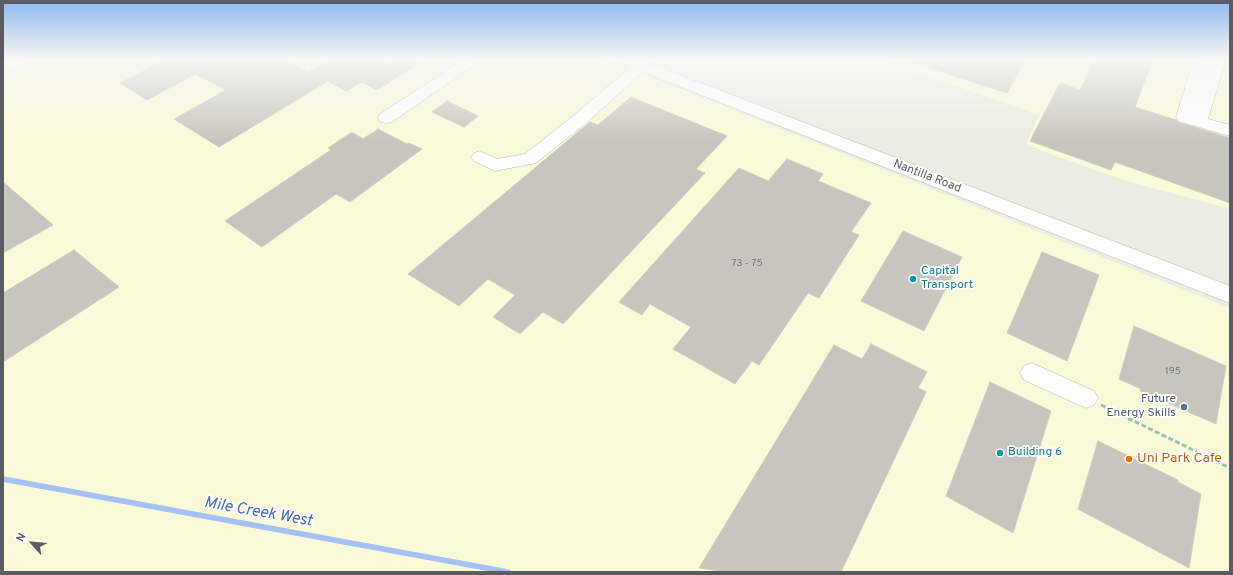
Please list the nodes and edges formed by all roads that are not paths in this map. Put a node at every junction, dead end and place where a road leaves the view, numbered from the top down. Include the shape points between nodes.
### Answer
1 (435, 86) edge
2 (618, 86) edge
3 (692, 86) edge
4 (1194, 86) edge
5 (1210, 86) edge
6 (386, 118) dead end
7 (1199, 122) junction
8 (1230, 131) edge
9 (480, 157) dead end
10 (1230, 295) edge
11 (1032, 373) dead end
12 (1086, 398) road end

1 - 6 street
2 - 9 street via 530,159 495,164
3 - 10 street, Nantilla Road
4 - 7 street via 1184,117
5 - 7 street
7 - 8 street
11 - 12 street

